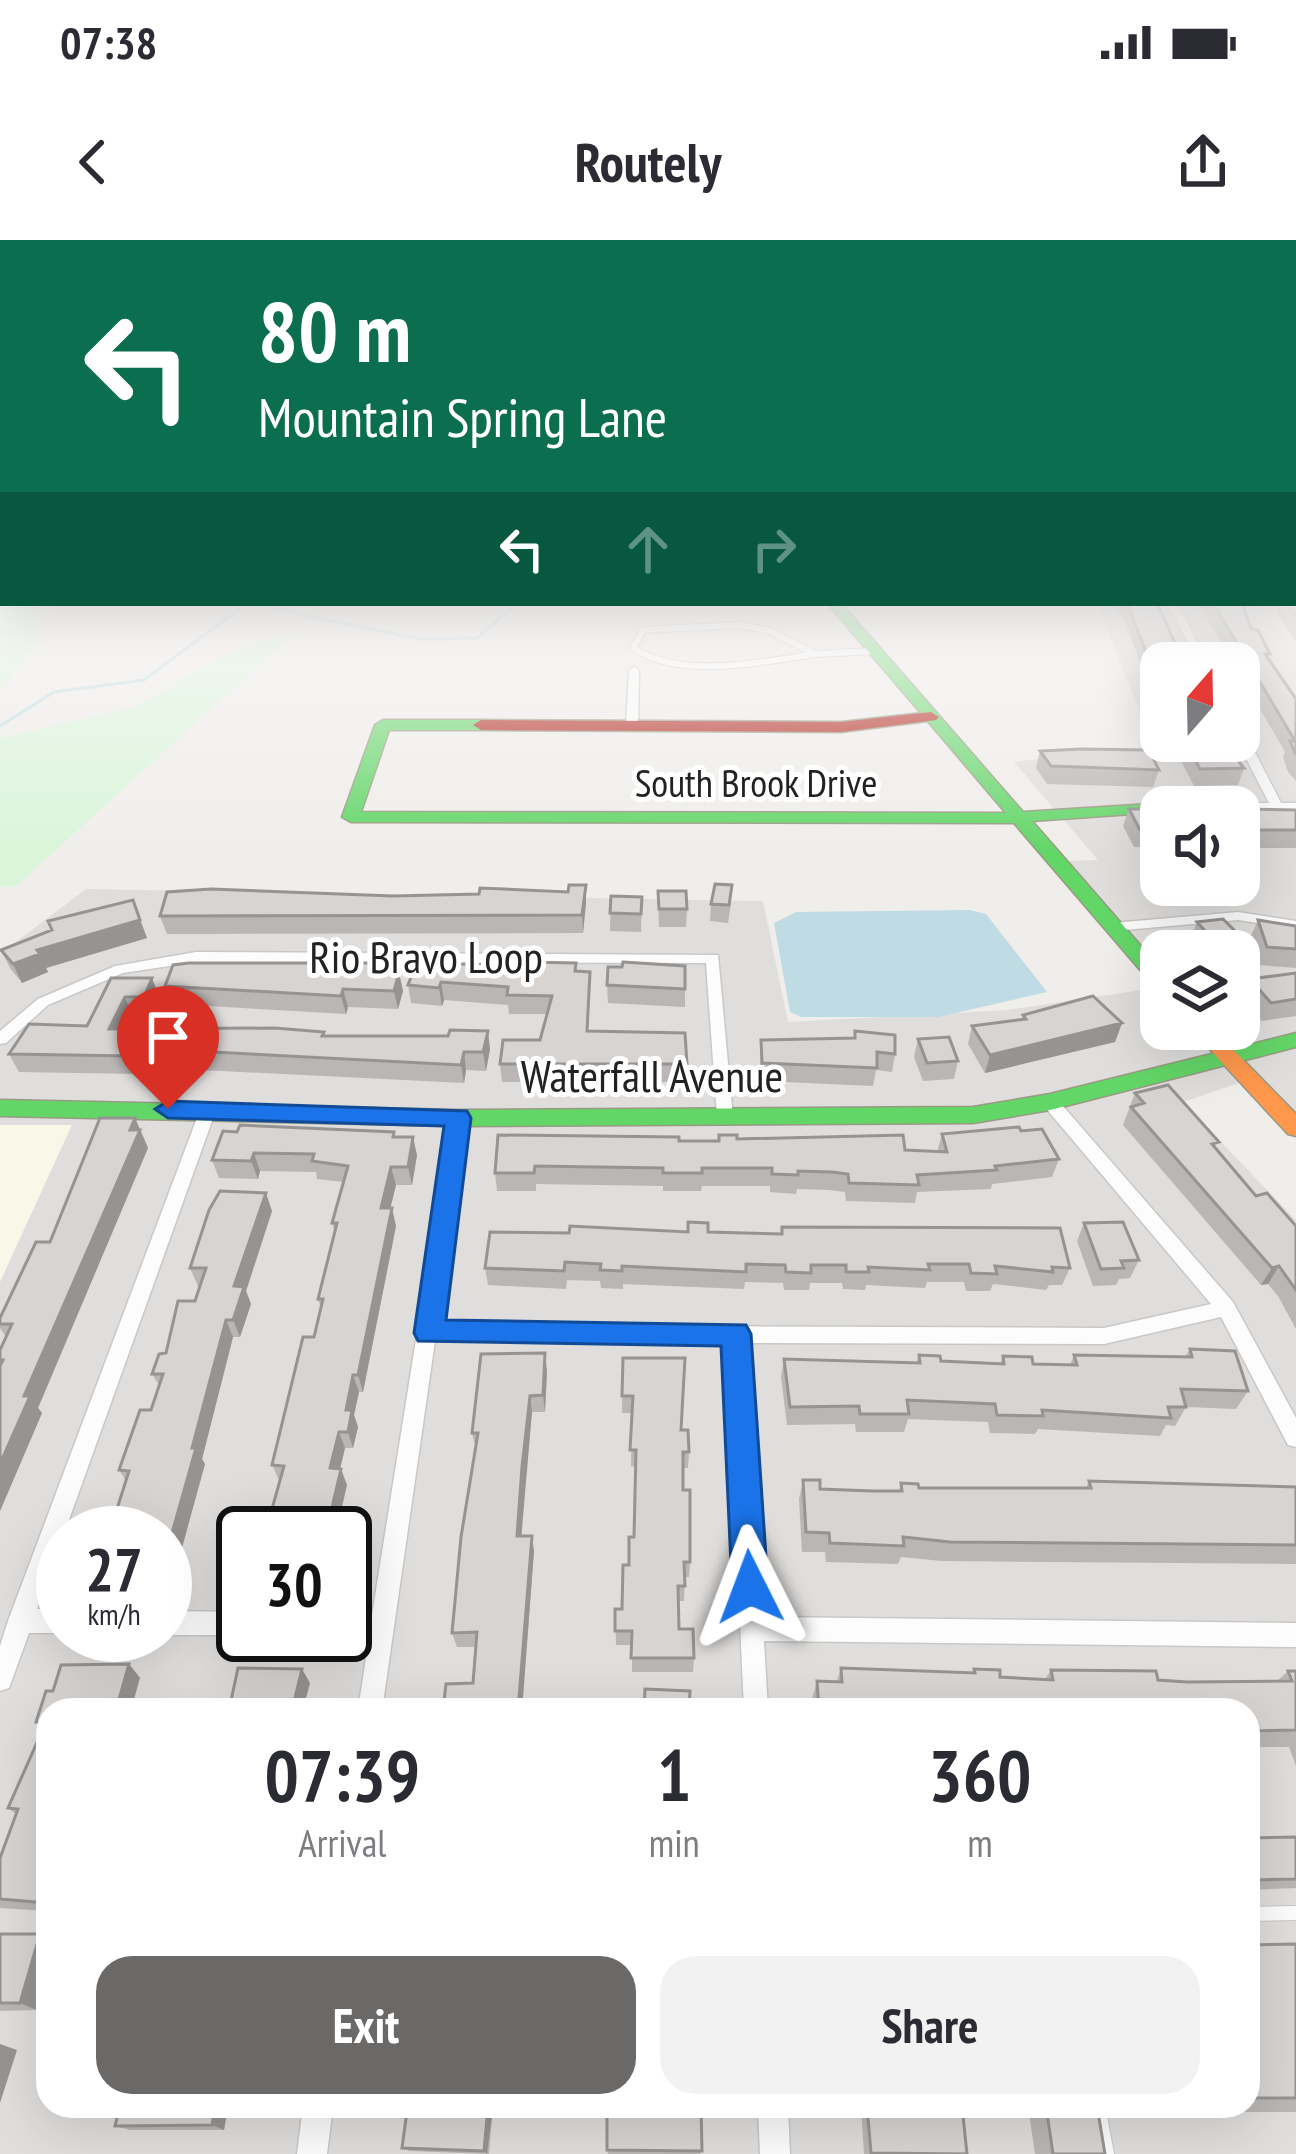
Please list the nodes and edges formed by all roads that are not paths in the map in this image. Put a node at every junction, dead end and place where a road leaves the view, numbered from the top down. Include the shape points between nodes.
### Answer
1 (634, 674) edge
2 (895, 674) edge
3 (932, 717) junction
4 (632, 726) junction
5 (1254, 762) edge
6 (1260, 807) edge
7 (1277, 807) junction
8 (1296, 807) edge
9 (1140, 809) edge
10 (1018, 818) junction
11 (1296, 925) edge
12 (1113, 927) junction
13 (1140, 958) edge
14 (0, 1040) edge
15 (1296, 1040) edge
16 (1219, 1050) edge
17 (1225, 1057) junction
18 (1051, 1102) junction
19 (0, 1108) edge
20 (208, 1110) junction
21 (725, 1117) junction
22 (458, 1118) junction
23 (1296, 1128) edge
24 (1226, 1308) junction
25 (429, 1333) junction
26 (736, 1334) junction
27 (1296, 1438) edge
28 (20, 1621) junction
29 (36, 1621) edge
30 (372, 1627) edge
31 (380, 1627) junction
32 (752, 1629) junction
33 (1296, 1635) edge
34 (0, 1679) edge
35 (371, 1698) edge
36 (755, 1698) edge
37 (1296, 1913) edge
38 (1260, 1914) edge
39 (317, 2118) edge
40 (774, 2118) edge
41 (1100, 2118) edge
42 (312, 2154) edge
43 (775, 2154) edge
44 (1107, 2154) edge

1 - 4 street
2 - 3 street
3 - 4 street via 841,727
3 - 10 street
4 - 10 street, South Brook Drive via 383,725 351,817
5 - 7 street
6 - 7 street
7 - 8 street
9 - 10 street, South Brook Drive
10 - 12 street
11 - 12 street via 1238,916
12 - 13 street
14 - 21 street, Rio Bravo Loop via 43,1002 120,969 196,957 713,958
15 - 17 street, Waterfall Avenue
16 - 17 street
17 - 18 street, Waterfall Avenue
17 - 23 street
18 - 21 street, Waterfall Avenue via 927,1118
18 - 24 street
19 - 20 street, Waterfall Avenue
20 - 22 street, Waterfall Avenue
20 - 28 street
21 - 22 street, Waterfall Avenue
22 - 25 street
24 - 26 street via 1104,1336
24 - 27 street
25 - 26 street
25 - 31 street
26 - 32 street
28 - 29 street
28 - 34 street
30 - 31 street
31 - 35 street
32 - 33 street
32 - 36 street
37 - 38 lane
39 - 42 street
40 - 43 street
41 - 44 lane

